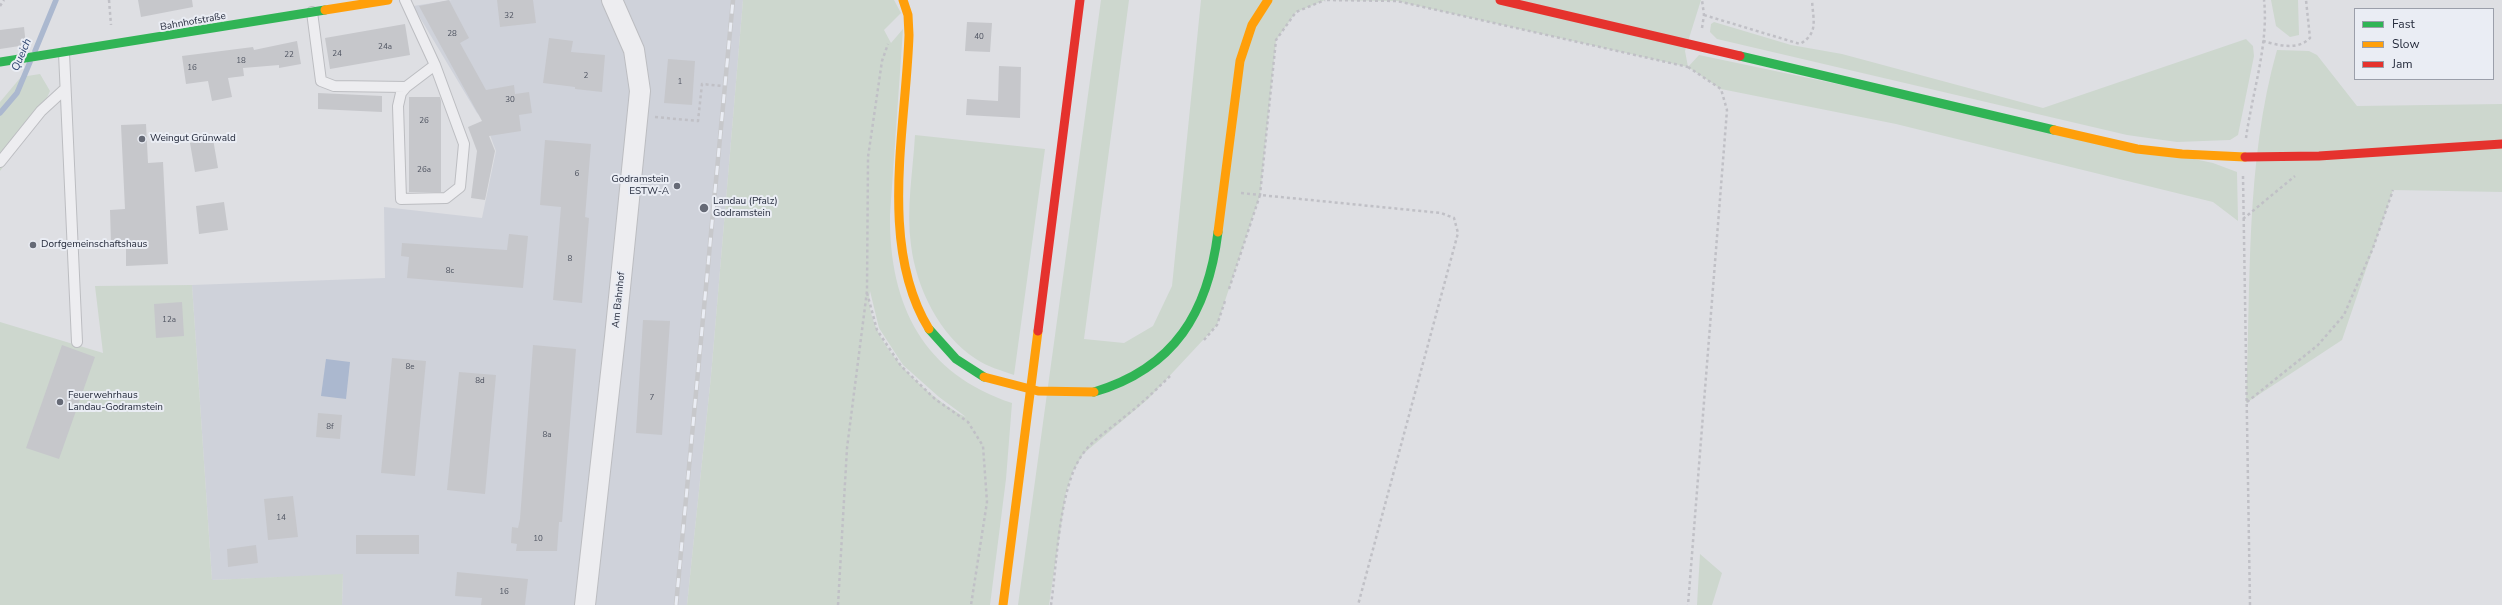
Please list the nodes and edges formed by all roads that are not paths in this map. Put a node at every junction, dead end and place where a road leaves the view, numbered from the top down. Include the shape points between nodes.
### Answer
1 (388, 0) edge
2 (405, 0) edge
3 (612, 0) edge
4 (903, 0) edge
5 (1080, 0) edge
6 (1268, 0) edge
7 (1500, 0) edge
8 (312, 12) junction
9 (64, 53) junction
10 (0, 62) edge
11 (436, 65) junction
12 (406, 87) junction
13 (65, 89) junction
14 (2502, 144) edge
15 (0, 162) edge
16 (77, 342) dead end
17 (585, 605) edge
18 (1003, 605) edge

1 - 8 main road, Bahnhofstraße
2 - 11 lane
3 - 17 street, Am Bahnhof via 634,50 640,91
4 - 6 main road, bridge via 908,15 909,35 899,214 902,261 913,298 934,335 954,358 1000,384 1059,394 1094,392 1119,384 1164,352 1191,321 1211,276 1243,46 1256,15
5 - 18 main road
7 - 14 main road via 2137,149 2202,156 2243,156
8 - 9 main road, Bahnhofstraße
8 - 12 lane via 321,81 334,86
9 - 10 main road, Bahnhofstraße
9 - 13 lane
11 - 12 lane
11 - 12 lane via 464,144 460,187 446,198 401,199 398,106 401,93
13 - 15 lane via 40,111
13 - 16 lane

